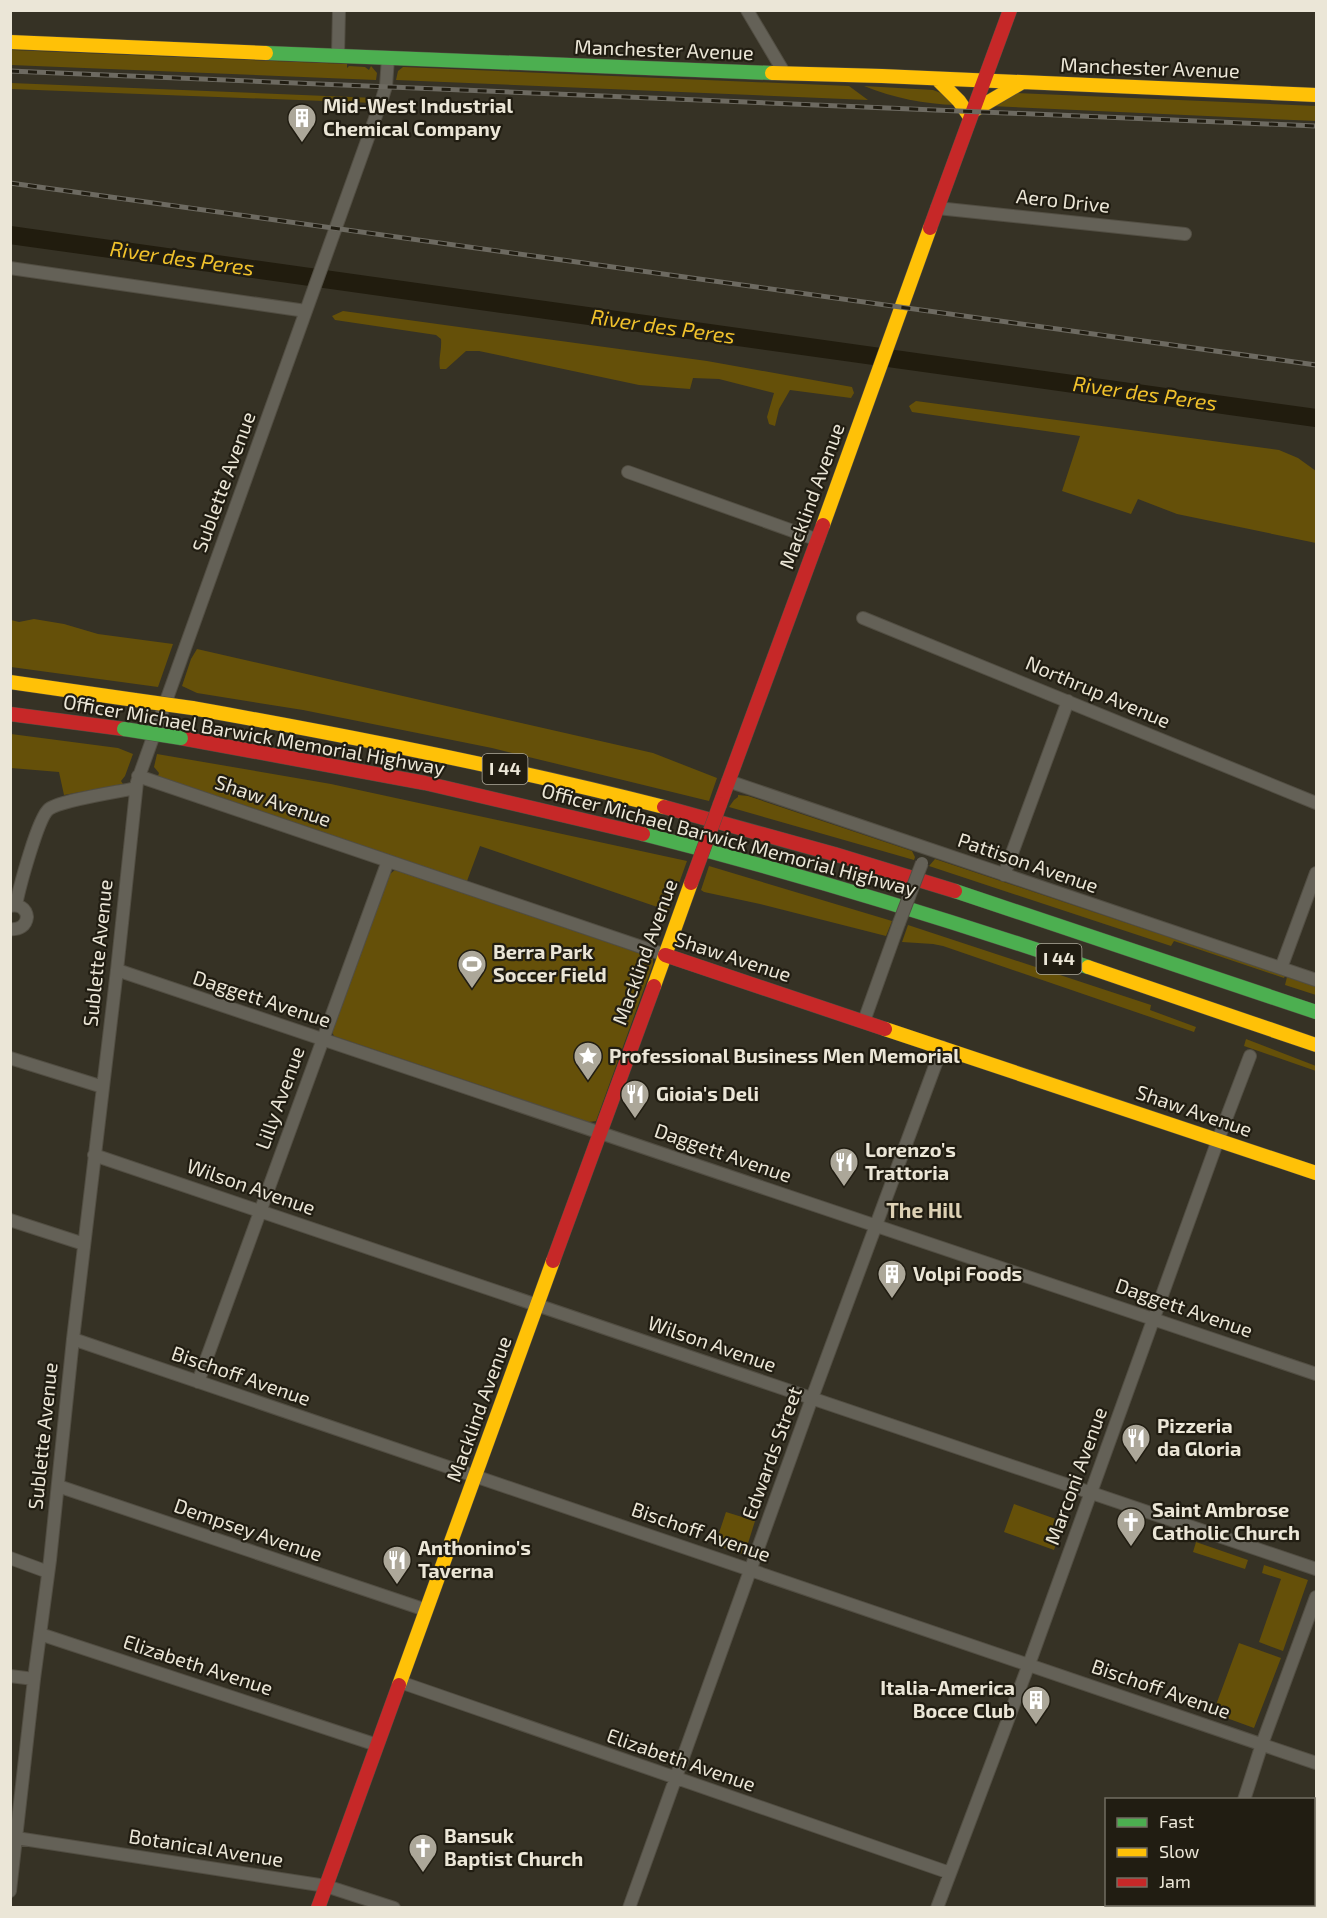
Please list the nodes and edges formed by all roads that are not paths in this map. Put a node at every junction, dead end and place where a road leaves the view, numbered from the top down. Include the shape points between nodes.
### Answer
1 (339, 10) edge
2 (747, 10) edge
3 (1010, 10) edge
4 (10, 42) edge
5 (338, 55) junction
6 (388, 58) junction
7 (784, 74) junction
8 (937, 79) junction
9 (984, 81) junction
10 (1023, 82) junction
11 (1317, 95) edge
12 (971, 114) junction
13 (937, 208) junction
14 (1185, 234) dead end
15 (10, 268) edge
16 (308, 307) junction
17 (628, 472) dead end
18 (818, 540) junction
19 (863, 618) dead end
20 (10, 682) edge
21 (1068, 701) junction
22 (10, 714) edge
23 (138, 776) junction
24 (728, 781) junction
25 (136, 789) junction
26 (1317, 803) edge
27 (927, 849) junction
28 (388, 861) junction
29 (1317, 873) edge
30 (1004, 875) junction
31 (14, 905) edge
32 (10, 928) edge
33 (665, 955) junction
34 (1281, 968) junction
35 (117, 970) junction
36 (1317, 980) edge
37 (1317, 1012) edge
38 (864, 1021) junction
39 (322, 1039) junction
40 (1317, 1046) edge
41 (942, 1047) junction
42 (1250, 1056) dead end
43 (10, 1058) edge
44 (103, 1088) junction
45 (600, 1132) junction
46 (1218, 1140) junction
47 (94, 1155) junction
48 (1317, 1173) edge
49 (259, 1210) junction
50 (10, 1220) edge
51 (877, 1225) junction
52 (84, 1244) junction
53 (537, 1305) junction
54 (1154, 1318) junction
55 (73, 1339) junction
56 (1317, 1374) edge
57 (198, 1382) junction
58 (812, 1398) junction
59 (475, 1476) junction
60 (58, 1486) junction
61 (1091, 1493) junction
62 (10, 1558) edge
63 (750, 1569) junction
64 (1317, 1569) edge
65 (48, 1572) junction
66 (1317, 1597) edge
67 (426, 1610) junction
68 (40, 1634) junction
69 (1029, 1664) junction
70 (10, 1676) edge
71 (34, 1679) junction
72 (400, 1682) junction
73 (1262, 1744) junction
74 (377, 1745) junction
75 (1317, 1763) edge
76 (676, 1779) junction
77 (1245, 1798) edge
78 (14, 1838) edge
79 (950, 1873) junction
80 (326, 1886) junction
81 (10, 1891) edge
82 (318, 1908) edge
83 (394, 1908) edge
84 (629, 1908) edge
85 (938, 1908) edge

1 - 5 street
2 - 7 street
3 - 9 main road, Macklind Avenue
4 - 5 main road, Manchester Avenue
5 - 6 main road, Manchester Avenue
6 - 7 main road, Manchester Avenue
6 - 16 street, Sublette Avenue via 384,93
7 - 8 main road, Manchester Avenue
8 - 9 main road, Manchester Avenue
8 - 12 main road
9 - 10 main road, Manchester Avenue
9 - 12 main road, Macklind Avenue
10 - 11 main road, Manchester Avenue
10 - 12 main road
12 - 13 main road, Macklind Avenue
13 - 14 street, Aero Drive
13 - 18 main road, Macklind Avenue
15 - 16 street
16 - 23 street, Sublette Avenue
17 - 18 street
18 - 24 main road, Macklind Avenue
19 - 21 street, Northrup Avenue
20 - 37 main road, Officer Michael Barwick Memorial Highway / I 44, bridge via 192,708 513,770 742,828 968,894
21 - 26 street, Northrup Avenue
21 - 30 street
22 - 40 main road, Officer Michael Barwick Memorial Highway / I 44, bridge via 352,768 611,826 729,856 940,919
23 - 25 street, Sublette Avenue
23 - 28 street, Shaw Avenue
24 - 27 street, Pattison Avenue
24 - 33 main road, Macklind Avenue, bridge
25 - 31 street via 58,804 45,813
25 - 35 street, Sublette Avenue
27 - 30 street, Pattison Avenue
27 - 38 street, bridge
28 - 33 street, Shaw Avenue
28 - 39 street, Lilly Avenue
29 - 34 street
30 - 34 street, Pattison Avenue
31 - 32 street via 25,910 27,921 18,929
33 - 38 main road, Shaw Avenue
33 - 45 main road, Macklind Avenue
34 - 36 street, Pattison Avenue
35 - 39 street, Daggett Avenue
35 - 44 street, Sublette Avenue
38 - 41 main road, Shaw Avenue
39 - 45 street, Daggett Avenue
39 - 49 street, Lilly Avenue
41 - 46 main road, Shaw Avenue
41 - 51 street, Edwards Street
42 - 46 street, Marconi Avenue
43 - 44 street
44 - 47 street, Sublette Avenue
45 - 51 street, Daggett Avenue
45 - 53 main road, Macklind Avenue
46 - 48 main road, Shaw Avenue
46 - 54 street, Marconi Avenue
47 - 49 street, Wilson Avenue
47 - 52 street, Sublette Avenue
49 - 53 street, Wilson Avenue
49 - 57 street, Lilly Avenue
50 - 52 street
51 - 54 street, Daggett Avenue
51 - 58 street, Edwards Street
52 - 55 street, Sublette Avenue
53 - 58 street, Wilson Avenue
53 - 59 main road, Macklind Avenue
54 - 56 street, Daggett Avenue
54 - 61 street, Marconi Avenue
55 - 57 street, Bischoff Avenue
55 - 60 street, Sublette Avenue
57 - 59 street, Bischoff Avenue
58 - 61 street, Wilson Avenue
58 - 63 street, Edwards Street
59 - 63 street, Bischoff Avenue
59 - 67 main road, Macklind Avenue
60 - 65 street, Sublette Avenue
60 - 67 street, Dempsey Avenue
61 - 64 street, Wilson Avenue
61 - 69 street, Marconi Avenue
62 - 65 street
63 - 69 street, Bischoff Avenue
63 - 76 street, Edwards Street
65 - 68 street, Sublette Avenue
66 - 73 street
67 - 72 main road, Macklind Avenue
68 - 71 street, Sublette Avenue
68 - 74 street, Elizabeth Avenue
69 - 73 street, Bischoff Avenue
69 - 79 street, Marconi Avenue
70 - 71 street
71 - 78 street, Sublette Avenue
72 - 74 main road, Macklind Avenue
72 - 76 street, Elizabeth Avenue
73 - 75 street, Bischoff Avenue
73 - 77 street
74 - 80 main road, Macklind Avenue
76 - 79 street, Elizabeth Avenue
76 - 84 street, Edwards Street
78 - 80 street, Botanical Avenue
78 - 81 street, Sublette Avenue
79 - 85 street, Marconi Avenue
80 - 82 main road, Macklind Avenue
80 - 83 street, Botanical Avenue

